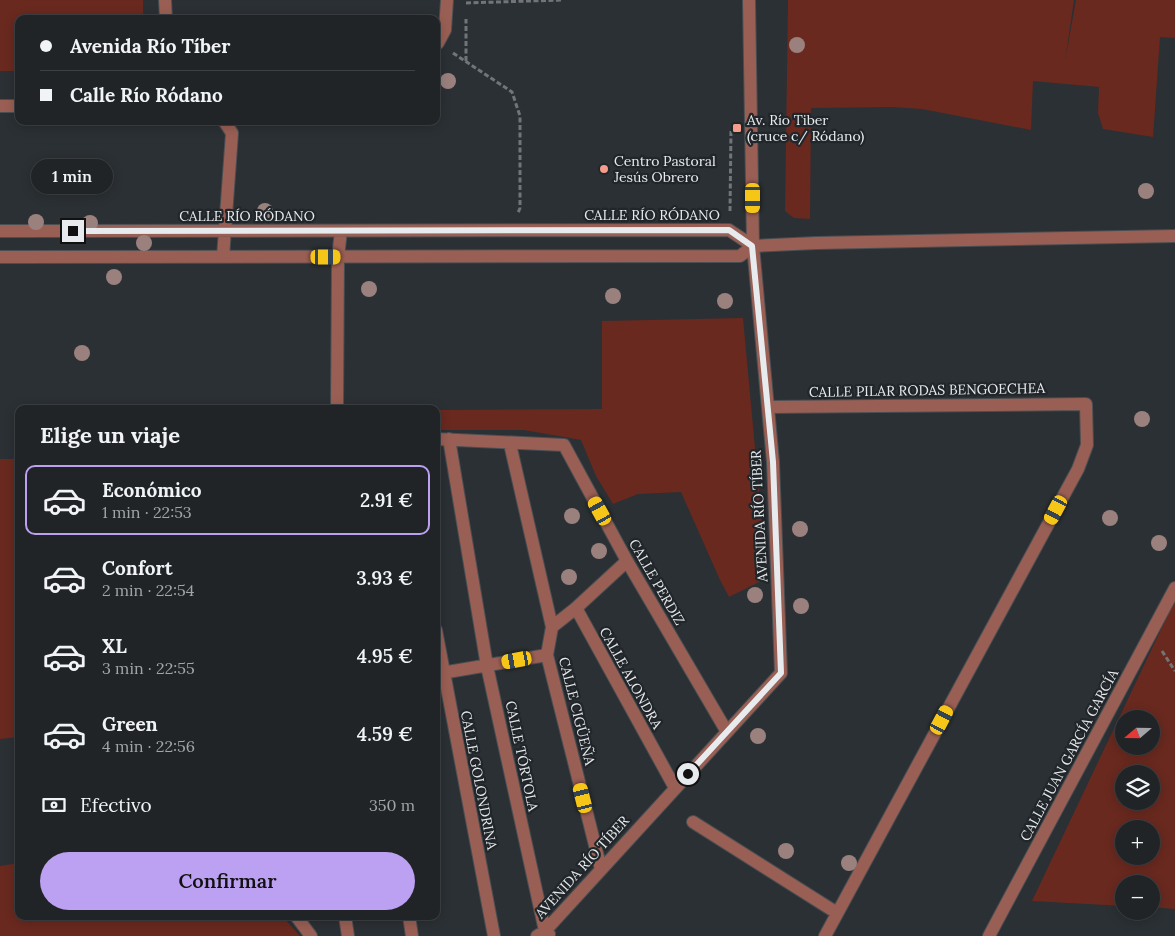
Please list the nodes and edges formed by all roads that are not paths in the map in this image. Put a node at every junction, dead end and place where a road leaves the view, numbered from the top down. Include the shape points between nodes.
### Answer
1 (165, 0) edge
2 (447, 0) edge
3 (749, 0) edge
4 (166, 15) edge
5 (440, 38) edge
6 (0, 106) edge
7 (15, 106) edge
8 (227, 125) edge
9 (341, 230) junction
10 (225, 231) junction
11 (0, 232) edge
12 (1175, 236) edge
13 (752, 246) junction
14 (0, 257) edge
15 (223, 257) junction
16 (338, 257) junction
17 (337, 405) edge
18 (768, 407) junction
19 (443, 439) edge
20 (510, 444) junction
21 (627, 561) junction
22 (1175, 588) edge
23 (576, 608) junction
24 (552, 627) junction
25 (547, 655) junction
26 (487, 666) junction
27 (440, 673) edge
28 (727, 732) junction
29 (675, 788) junction
30 (693, 822) dead end
31 (601, 869) junction
32 (837, 913) junction
33 (299, 920) edge
34 (346, 920) edge
35 (410, 920) edge
36 (545, 934) edge
37 (311, 936) edge
38 (348, 936) edge
39 (412, 936) edge
40 (494, 936) edge
41 (825, 936) edge
42 (989, 936) edge

1 - 4 street
2 - 5 street via 445,30
3 - 13 street, AVENIDA RÍO TÍBER
6 - 7 street
8 - 10 street via 232,133
9 - 10 street, CALLE RÍO RÓDANO
9 - 13 street, CALLE RÍO RÓDANO via 729,230
9 - 16 street
10 - 11 street, CALLE RÍO RÓDANO
10 - 15 street
12 - 13 street
13 - 16 street via 740,256
13 - 18 street, AVENIDA RÍO TÍBER
14 - 15 street
15 - 16 street
16 - 17 street
18 - 28 street, AVENIDA RÍO TÍBER via 781,673
18 - 32 street, CALLE PILAR RODAS BENGOECHEA via 1086,404 1087,445 1078,469
19 - 20 street
19 - 26 street, CALLE TÓRTOLA
20 - 21 street, CALLE PERDIZ via 564,445
20 - 24 street, CALLE CIGÜEÑA
21 - 23 street
21 - 28 street, CALLE PERDIZ
22 - 42 street, CALLE JUAN GARCÍA GARCÍA
23 - 24 street
23 - 29 street, CALLE ALONDRA
24 - 25 street, CALLE CIGÜEÑA
25 - 26 street
25 - 31 street, CALLE CIGÜEÑA
26 - 27 street
26 - 36 street, CALLE TÓRTOLA
27 - 40 street, CALLE GOLONDRINA
28 - 29 street, AVENIDA RÍO TÍBER
29 - 31 street, AVENIDA RÍO TÍBER
30 - 32 street
31 - 36 street, AVENIDA RÍO TÍBER
32 - 41 street
33 - 37 street
34 - 38 street
35 - 39 street

